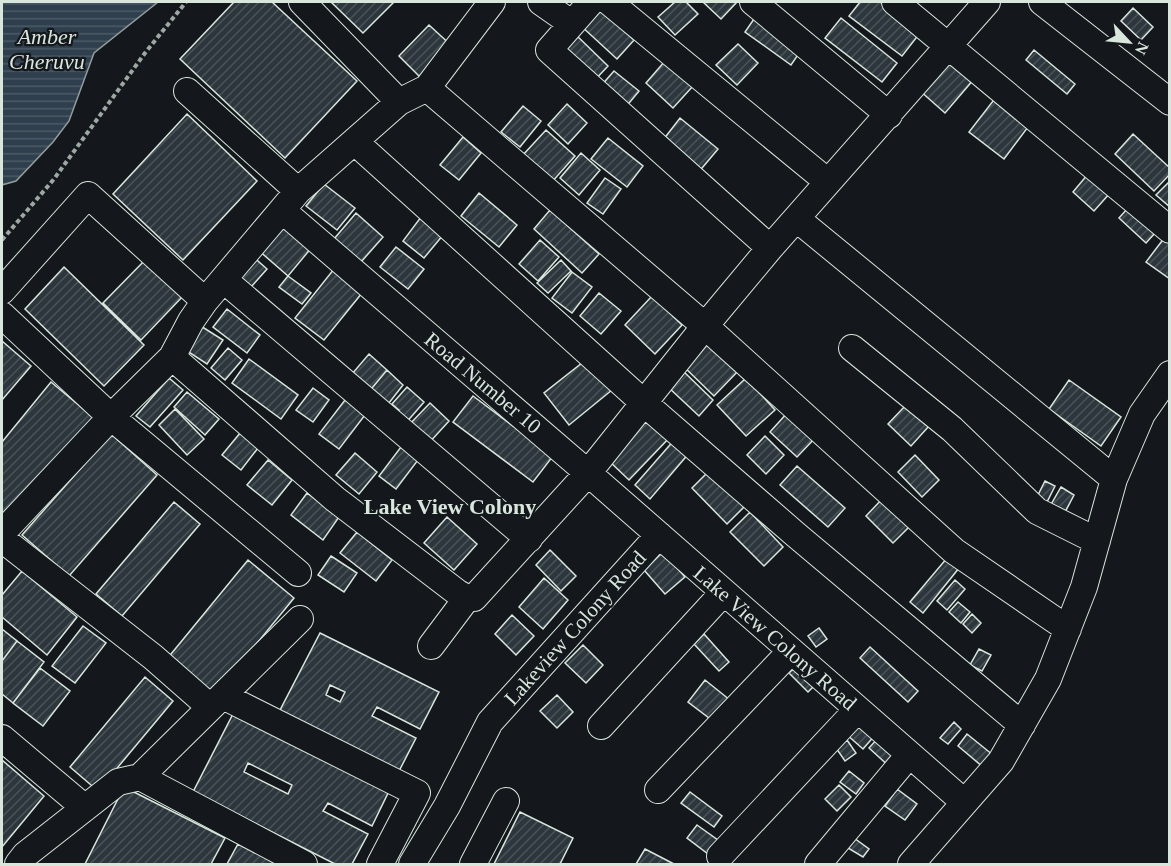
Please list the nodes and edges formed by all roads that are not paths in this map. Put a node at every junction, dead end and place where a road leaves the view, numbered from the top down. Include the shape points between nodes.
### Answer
1 (302, 2) edge
2 (492, 2) edge
3 (541, 2) edge
4 (591, 2) edge
5 (609, 2) edge
6 (753, 2) edge
7 (895, 2) edge
8 (987, 2) edge
9 (1042, 2) edge
10 (571, 23) junction
11 (949, 45) junction
12 (427, 88) junction
13 (187, 91) dead end
14 (399, 102) junction
15 (1170, 102) edge
16 (889, 115) junction
17 (355, 142) junction
18 (828, 182) junction
19 (298, 191) junction
20 (283, 211) junction
21 (797, 219) junction
22 (1170, 231) edge
23 (770, 248) junction
24 (224, 280) junction
25 (2, 291) edge
26 (198, 311) junction
27 (2, 315) edge
28 (705, 326) junction
29 (852, 348) dead end
30 (172, 357) junction
31 (1170, 374) edge
32 (644, 403) junction
33 (111, 417) junction
34 (588, 473) junction
35 (1114, 479) junction
36 (2, 533) edge
37 (659, 535) junction
38 (2, 539) edge
39 (529, 539) junction
40 (1097, 541) junction
41 (298, 573) dead end
42 (723, 593) junction
43 (467, 598) junction
44 (300, 619) dead end
45 (1068, 629) junction
46 (431, 646) dead end
47 (791, 651) junction
48 (217, 702) junction
49 (857, 710) junction
50 (1022, 725) junction
51 (601, 726) dead end
52 (2, 738) edge
53 (909, 755) junction
54 (140, 777) junction
55 (658, 790) dead end
56 (506, 801) dead end
57 (964, 802) junction
58 (85, 808) junction
59 (720, 856) dead end
60 (29, 861) edge
61 (304, 864) edge
62 (380, 864) edge
63 (412, 864) edge
64 (473, 864) edge
65 (818, 864) edge
66 (911, 864) edge

1 - 14 street
2 - 12 street
3 - 10 street
4 - 10 street
5 - 18 street
6 - 16 street
7 - 11 street
8 - 11 street
9 - 15 street
10 - 23 street via 549,50
11 - 16 street
11 - 22 street
12 - 14 street
12 - 28 street
13 - 19 street
14 - 17 street
16 - 18 street
17 - 19 street
17 - 32 street
18 - 21 street
19 - 20 street
20 - 24 street
20 - 34 street, Road Number 10
21 - 23 street
21 - 35 street
23 - 28 street
24 - 26 street
24 - 39 street
25 - 26 street via 88,195
26 - 30 street
27 - 33 street
28 - 32 street
28 - 45 street via 954,551
29 - 40 street via 952,429 1037,511
30 - 33 street
30 - 43 street via 335,499
31 - 35 street via 1142,414
32 - 34 street
32 - 50 street
33 - 36 street
33 - 41 street
34 - 37 street, Lake View Colony Road
34 - 39 street
35 - 40 street
37 - 42 street, Lake View Colony Road
37 - 63 street, Lakeview Colony Road via 490,722
38 - 48 street
39 - 43 street via 474,598
40 - 45 street
42 - 47 street, Lake View Colony Road
42 - 51 street
43 - 46 street
44 - 48 street
45 - 50 street via 1048,679
47 - 49 street, Lake View Colony Road
47 - 55 street
48 - 54 street
48 - 62 street via 417,793
49 - 53 street, Lake View Colony Road
49 - 59 street
50 - 57 street via 1001,761
52 - 58 street
53 - 57 street, Lake View Colony Road
53 - 65 street
54 - 58 street via 118,782
54 - 61 street
56 - 64 street
57 - 66 street
58 - 60 street

